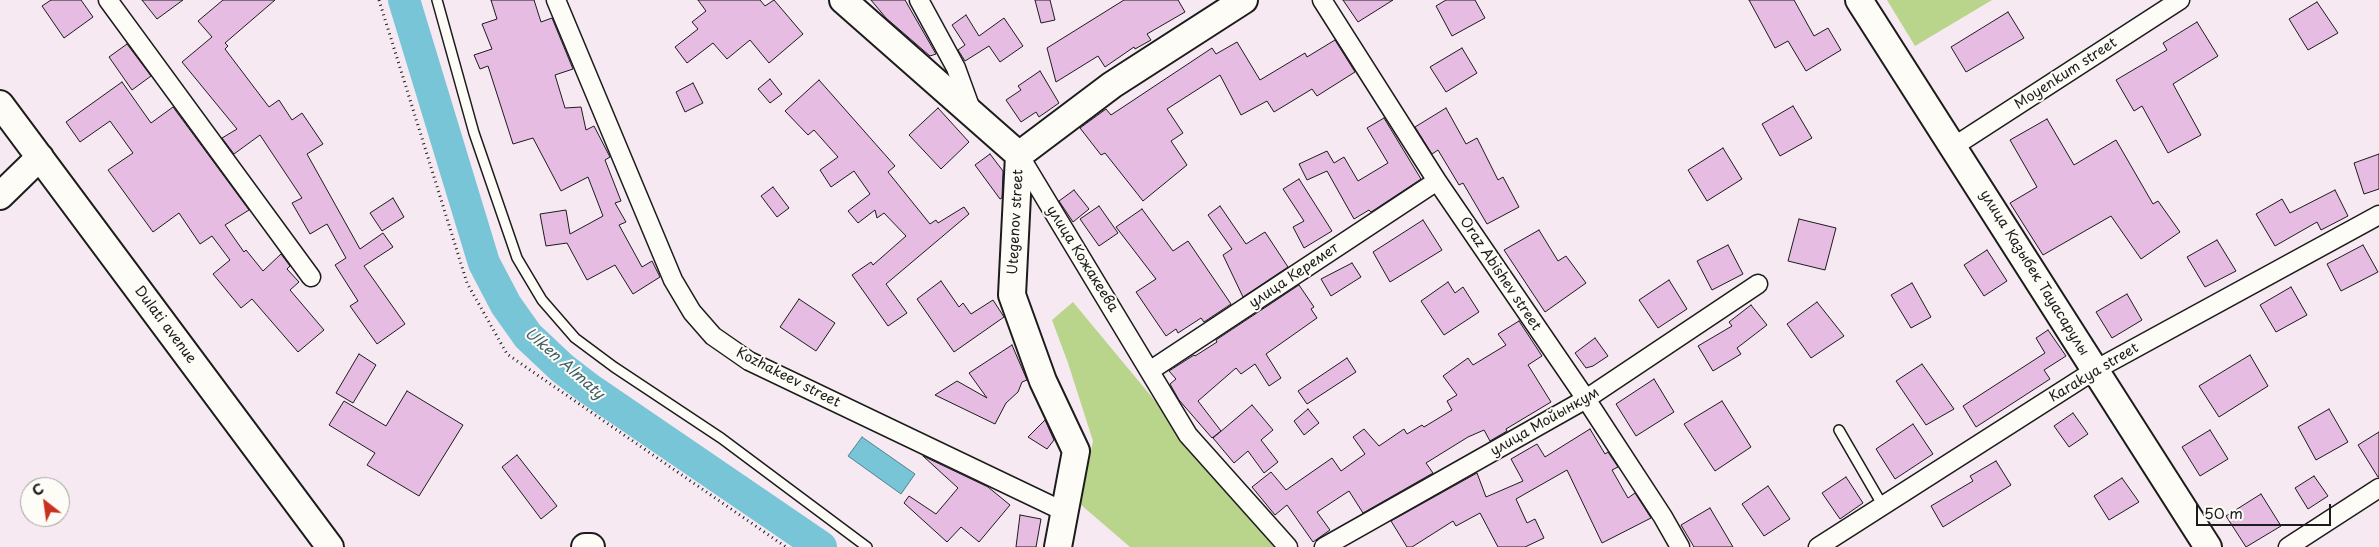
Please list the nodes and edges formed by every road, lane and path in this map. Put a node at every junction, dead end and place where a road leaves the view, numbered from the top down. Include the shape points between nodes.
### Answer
1 (108, 0) edge
2 (437, 0) edge
3 (556, 0) edge
4 (843, 0) edge
5 (919, 0) edge
6 (1244, 0) edge
7 (1322, 0) edge
8 (1859, 0) edge
9 (2180, 0) edge
10 (0, 104) edge
11 (972, 112) junction
12 (1953, 147) junction
13 (1019, 155) junction
14 (40, 157) junction
15 (1437, 181) junction
16 (0, 196) edge
17 (2379, 215) edge
18 (311, 277) dead end
19 (1758, 284) dead end
20 (1151, 370) junction
21 (2095, 370) junction
22 (1586, 399) junction
23 (1840, 430) dead end
24 (2379, 488) edge
25 (1883, 506) junction
26 (1065, 512) junction
27 (330, 547) edge
28 (584, 547) edge
29 (591, 547) edge
30 (867, 547) edge
31 (1058, 547) edge
32 (1288, 547) edge
33 (1324, 547) edge
34 (1680, 547) edge
35 (1818, 547) edge
36 (2208, 547) edge
37 (2288, 547) edge

1 - 18 street
2 - 30 lane via 474,133 516,258 542,300 575,338 590,350 721,438
3 - 26 street, Kozhakeev street via 672,280 692,312 713,336 750,361
4 - 11 street, улица Кожакеева
5 - 11 street via 956,68
6 - 13 street, Utegenov street via 1112,85
7 - 15 street, Oraz Abishev street
8 - 12 street, улица Казыбек Тауасарулы
9 - 12 street, Moyenkum street
10 - 14 street, Dulati avenue
11 - 13 street, улица Кожакеева
12 - 21 street, улица Казыбек Тауасарулы
13 - 20 street, улица Кожакеева
13 - 26 street, Utegenov street via 1012,295 1042,381 1076,451
14 - 16 street
14 - 27 street, Dulati avenue
15 - 20 street, улица Керемет
15 - 22 street, Oraz Abishev street
17 - 21 street, Karakya street
19 - 22 street, улица Мойынкум
20 - 32 street, улица Кожакеева via 1188,435
21 - 25 street, Karakya street
21 - 36 street, улица Казыбек Тауасарулы
22 - 33 street, улица Мойынкум
22 - 34 street, Oraz Abishev street via 1664,517
23 - 25 lane
24 - 37 street
25 - 35 street, Karakya street
26 - 31 street, Utegenov street
28 - 29 street

